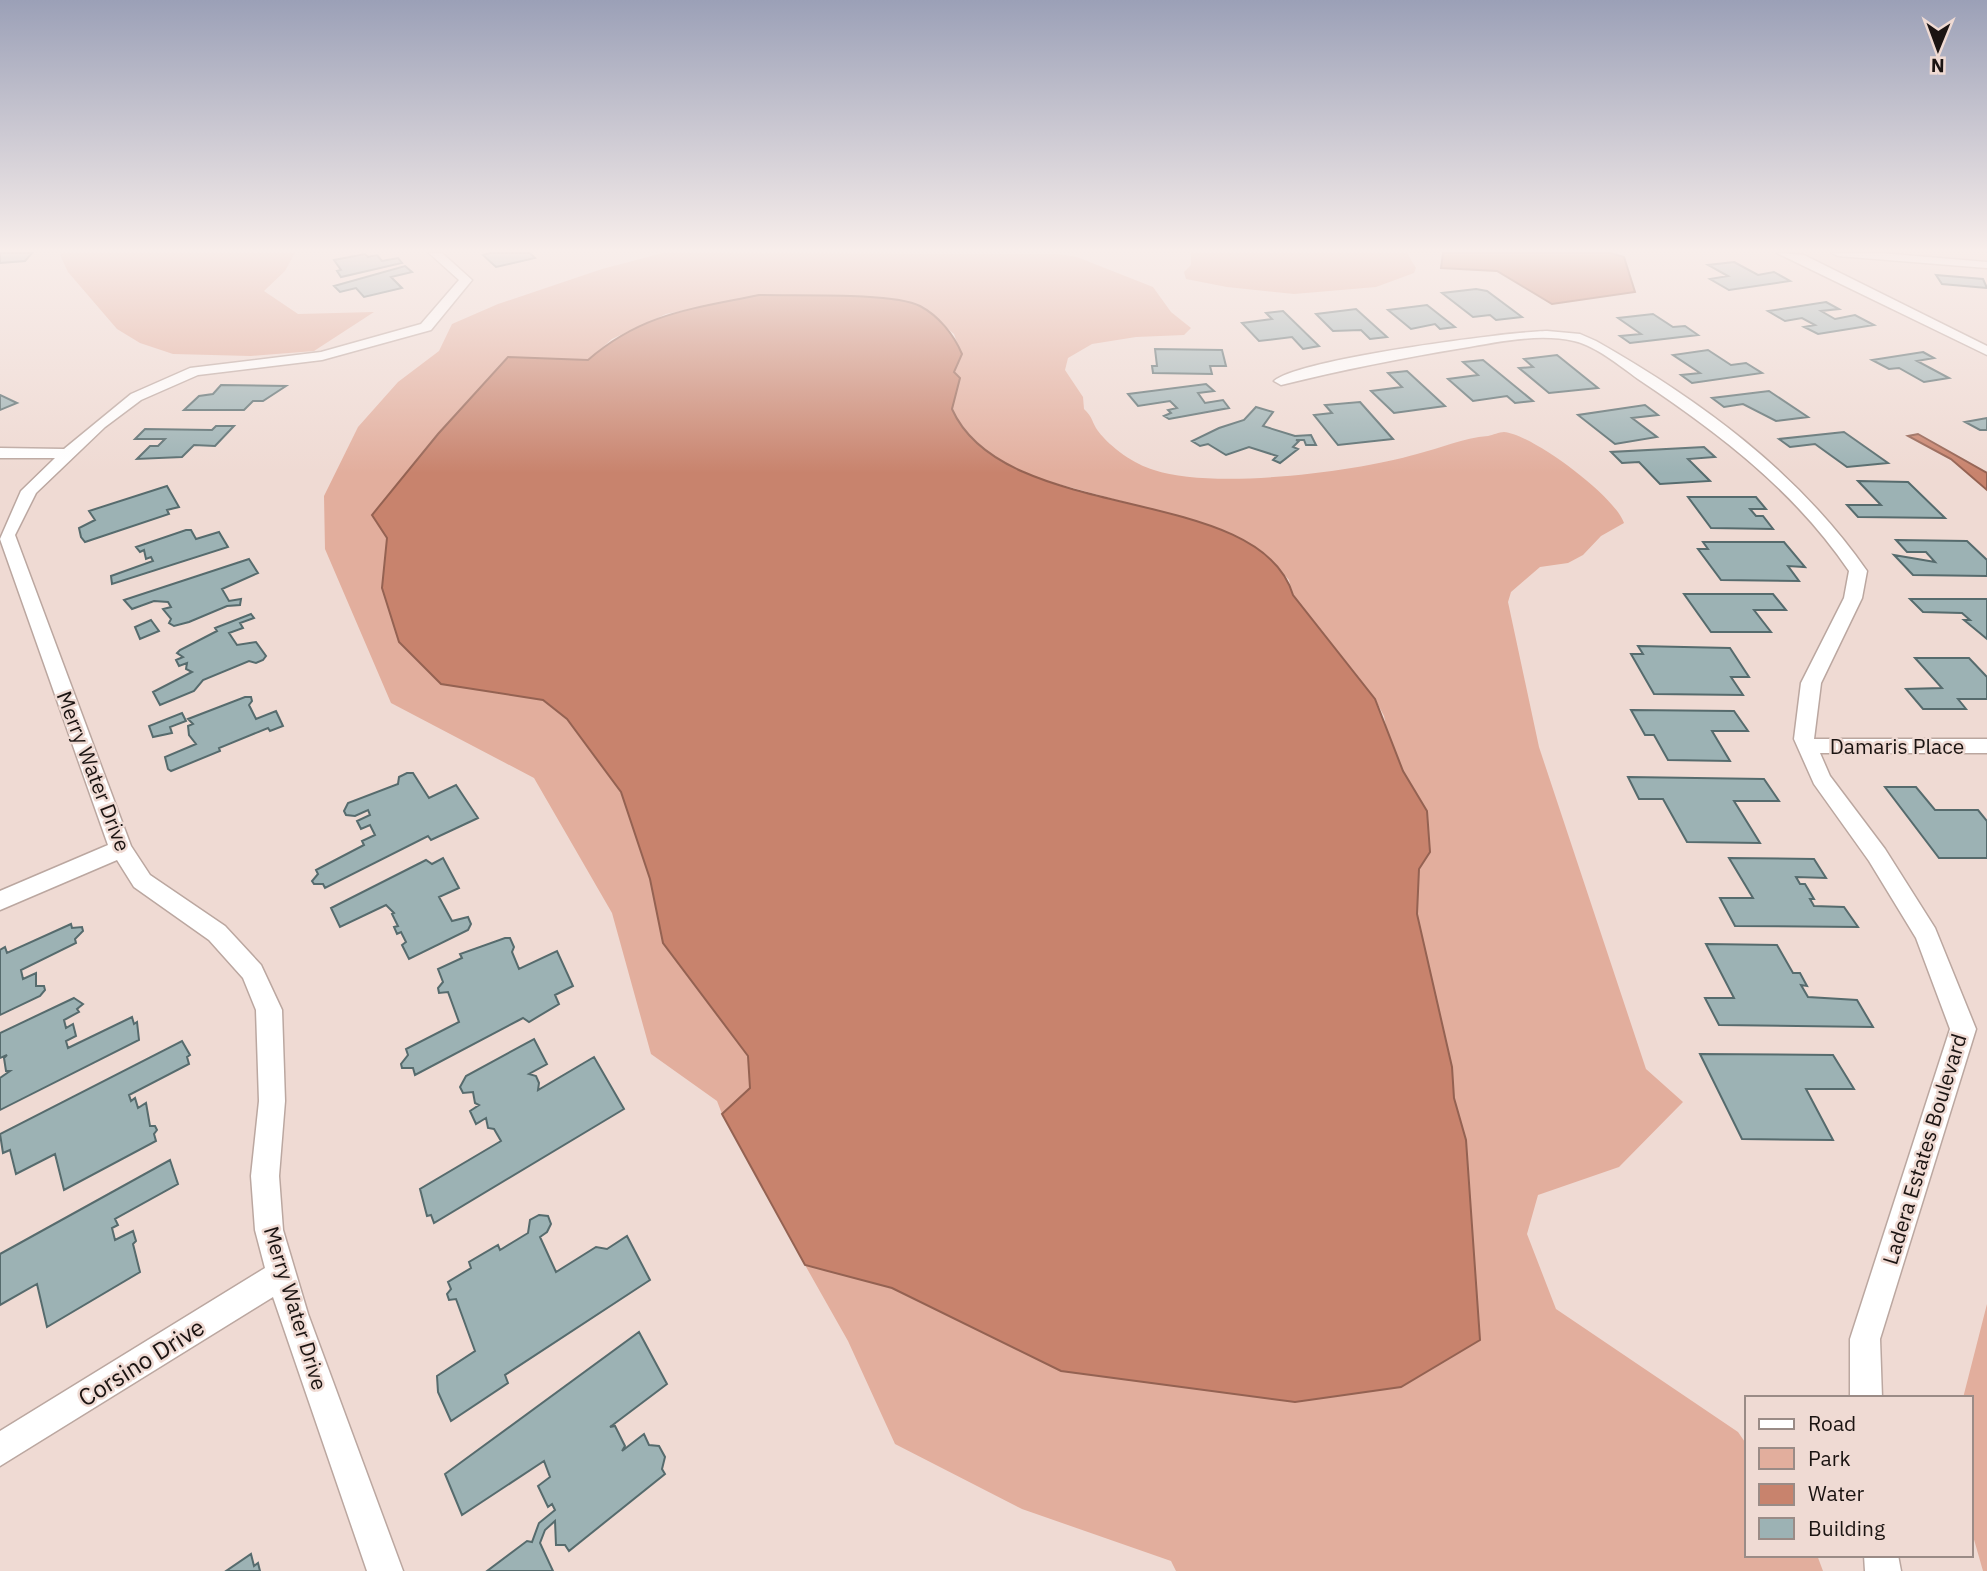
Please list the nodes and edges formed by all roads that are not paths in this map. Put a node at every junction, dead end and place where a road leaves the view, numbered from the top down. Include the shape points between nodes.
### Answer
1 (427, 326) edge
2 (1938, 326) edge
3 (1987, 351) edge
4 (1281, 381) dead end
5 (0, 453) edge
6 (69, 454) junction
7 (1807, 746) junction
8 (1987, 746) edge
9 (121, 849) junction
10 (0, 901) edge
11 (282, 1274) junction
12 (1866, 1396) edge
13 (0, 1450) edge
14 (385, 1571) edge

1 - 6 street, Merry Water Drive via 322,356 195,371 136,397
2 - 3 street
4 - 7 street, Ladera Estates Boulevard via 1332,364 1554,333 1580,338 1605,351 1717,425 1782,477 1834,533 1858,571 1853,598 1811,683
5 - 6 street
6 - 9 street, Merry Water Drive via 29,491 8,535
7 - 8 street, Damaris Place
7 - 12 street, Ladera Estates Boulevard via 1821,779 1877,855 1927,935 1963,1029 1865,1339
9 - 10 street
9 - 11 street, Merry Water Drive via 142,881 217,933 252,972 269,1010 272,1101 265,1176 269,1230
11 - 13 street, Corsino Drive
11 - 14 street, Merry Water Drive

